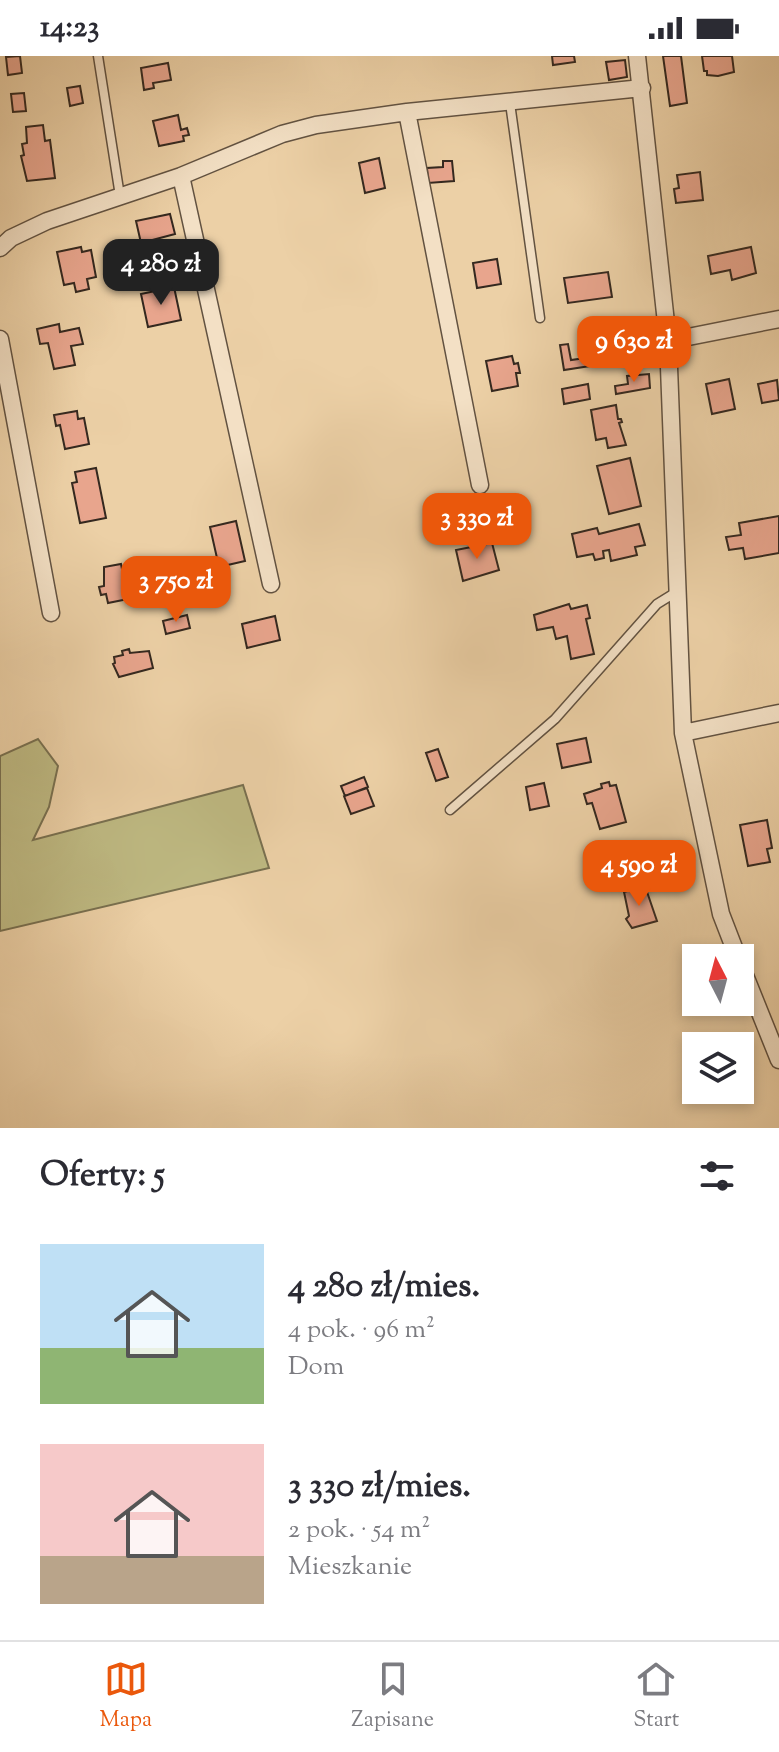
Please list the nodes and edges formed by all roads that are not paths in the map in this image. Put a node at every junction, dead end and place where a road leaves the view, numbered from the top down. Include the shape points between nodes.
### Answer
1 (98, 56) edge
2 (637, 56) edge
3 (642, 88) junction
4 (510, 103) junction
5 (407, 112) junction
6 (181, 176) junction
7 (120, 197) junction
8 (0, 248) edge
9 (540, 318) dead end
10 (779, 319) edge
11 (0, 339) edge
12 (668, 341) junction
13 (480, 485) dead end
14 (271, 584) dead end
15 (678, 591) junction
16 (51, 613) dead end
17 (779, 713) edge
18 (683, 733) junction
19 (450, 810) dead end
20 (733, 944) edge
21 (754, 998) edge
22 (779, 1060) edge

1 - 7 lane
2 - 3 street
3 - 4 street
3 - 12 street
4 - 5 street
4 - 9 lane
5 - 6 street via 282,134
5 - 13 street
6 - 7 street
6 - 14 street
7 - 8 street via 47,221
10 - 12 street
11 - 16 street
12 - 15 street
15 - 18 street
15 - 19 lane via 657,604 555,719
17 - 18 street
18 - 20 street via 721,914
21 - 22 street

